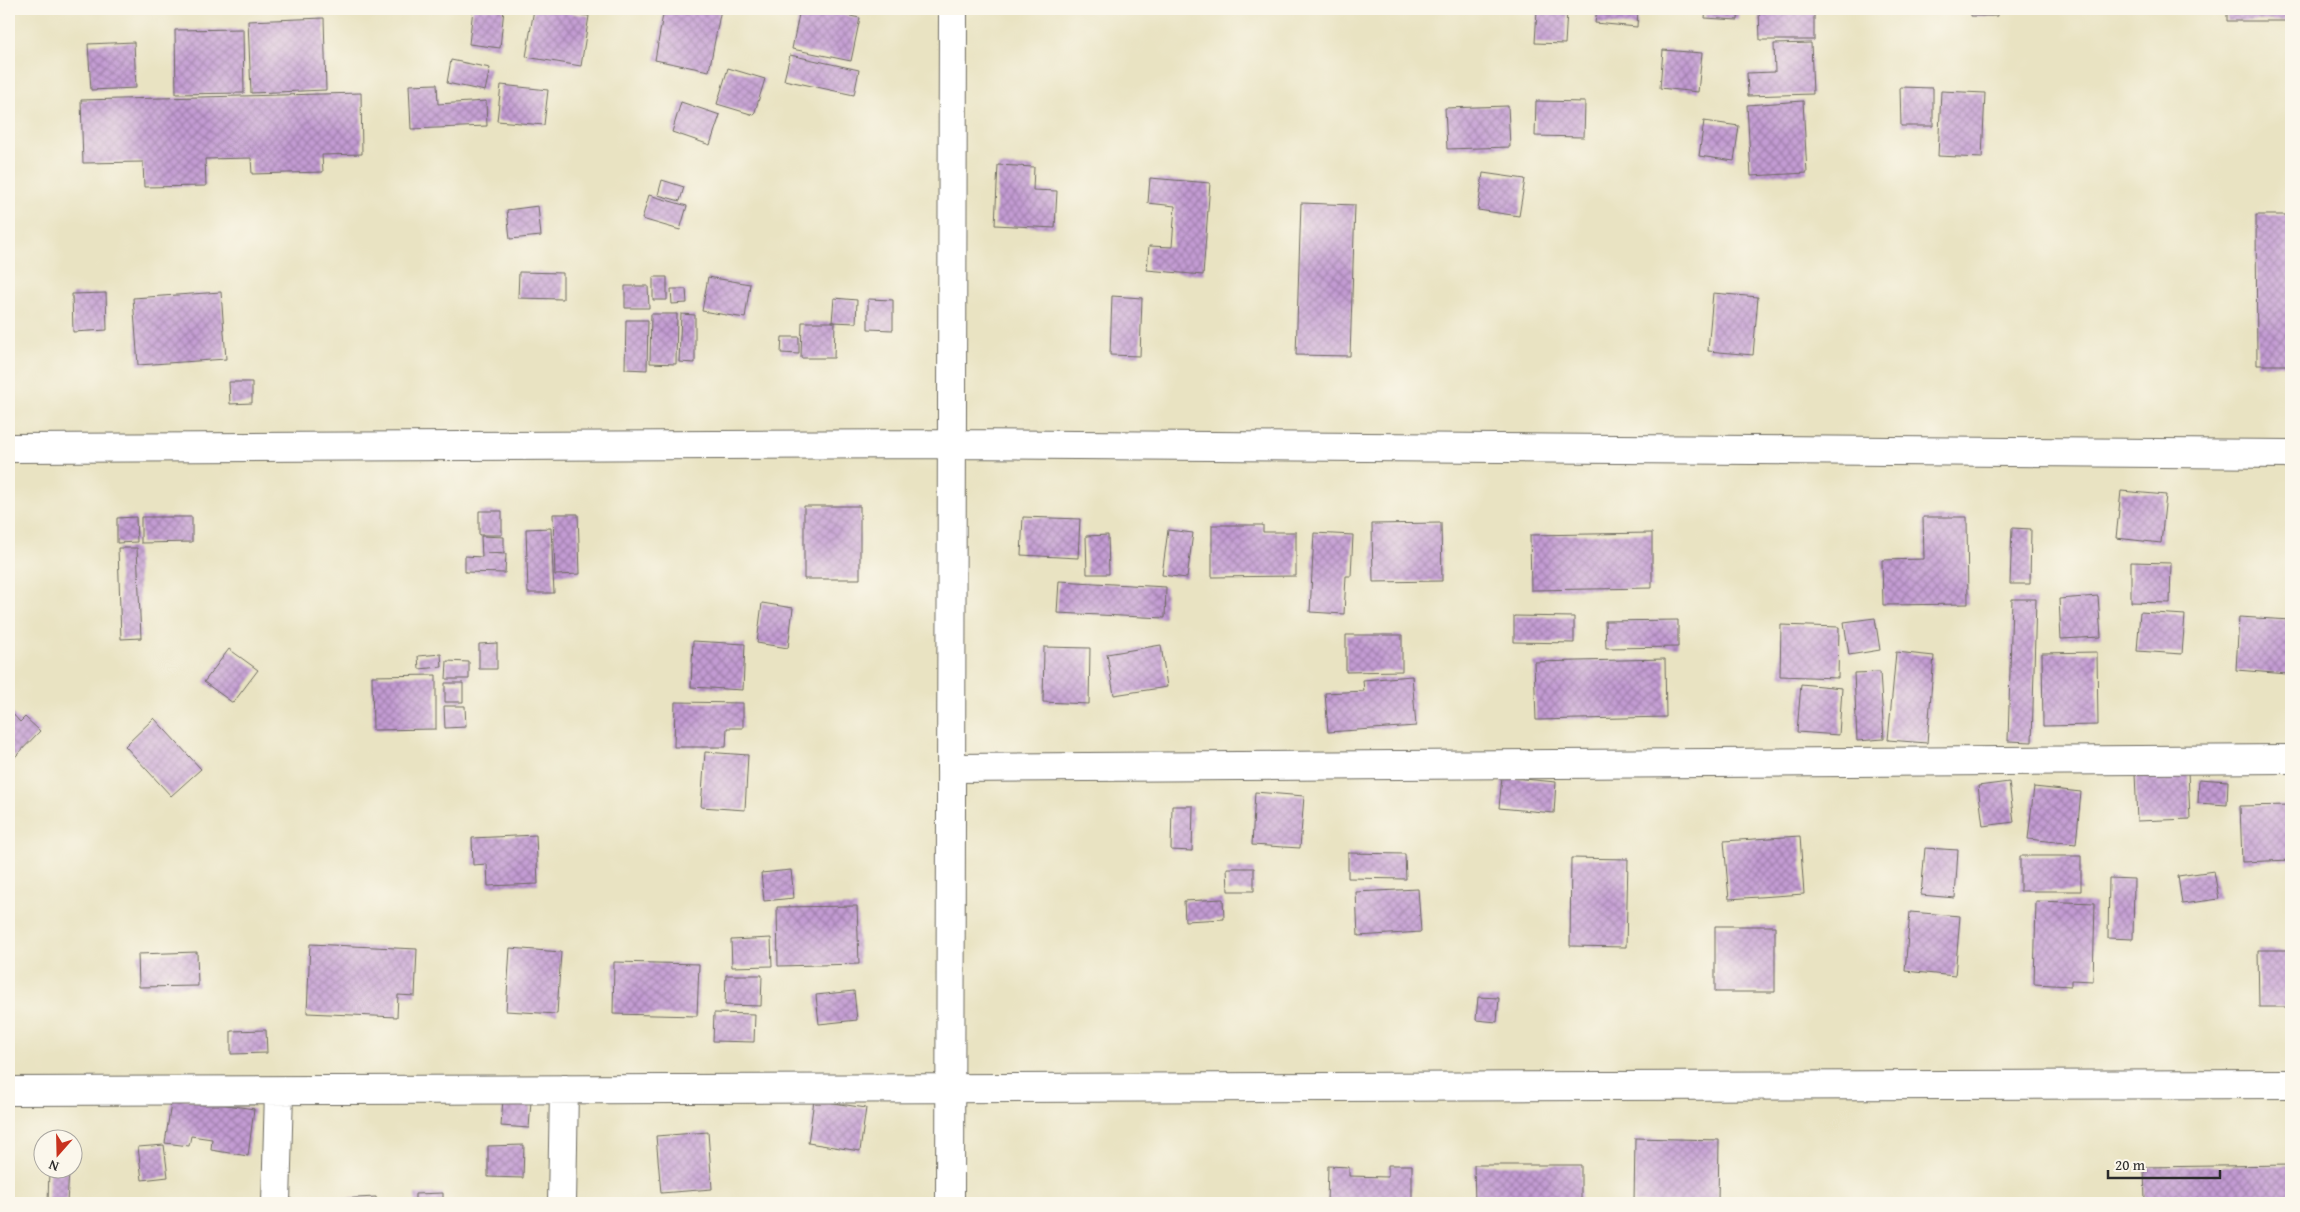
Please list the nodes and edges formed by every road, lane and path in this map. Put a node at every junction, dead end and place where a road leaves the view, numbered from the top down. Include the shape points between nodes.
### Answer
1 (954, 9) edge
2 (952, 444) junction
3 (9, 448) edge
4 (2291, 454) edge
5 (2291, 759) edge
6 (951, 768) junction
7 (2291, 1084) edge
8 (950, 1088) junction
9 (564, 1089) junction
10 (279, 1091) junction
11 (9, 1092) edge
12 (276, 1203) edge
13 (562, 1203) edge
14 (950, 1203) edge

1 - 2 street
2 - 3 street
2 - 4 street
2 - 6 street
5 - 6 street
6 - 8 street
7 - 8 street
8 - 9 street
8 - 14 street
9 - 10 street
9 - 13 street
10 - 11 street
10 - 12 street

